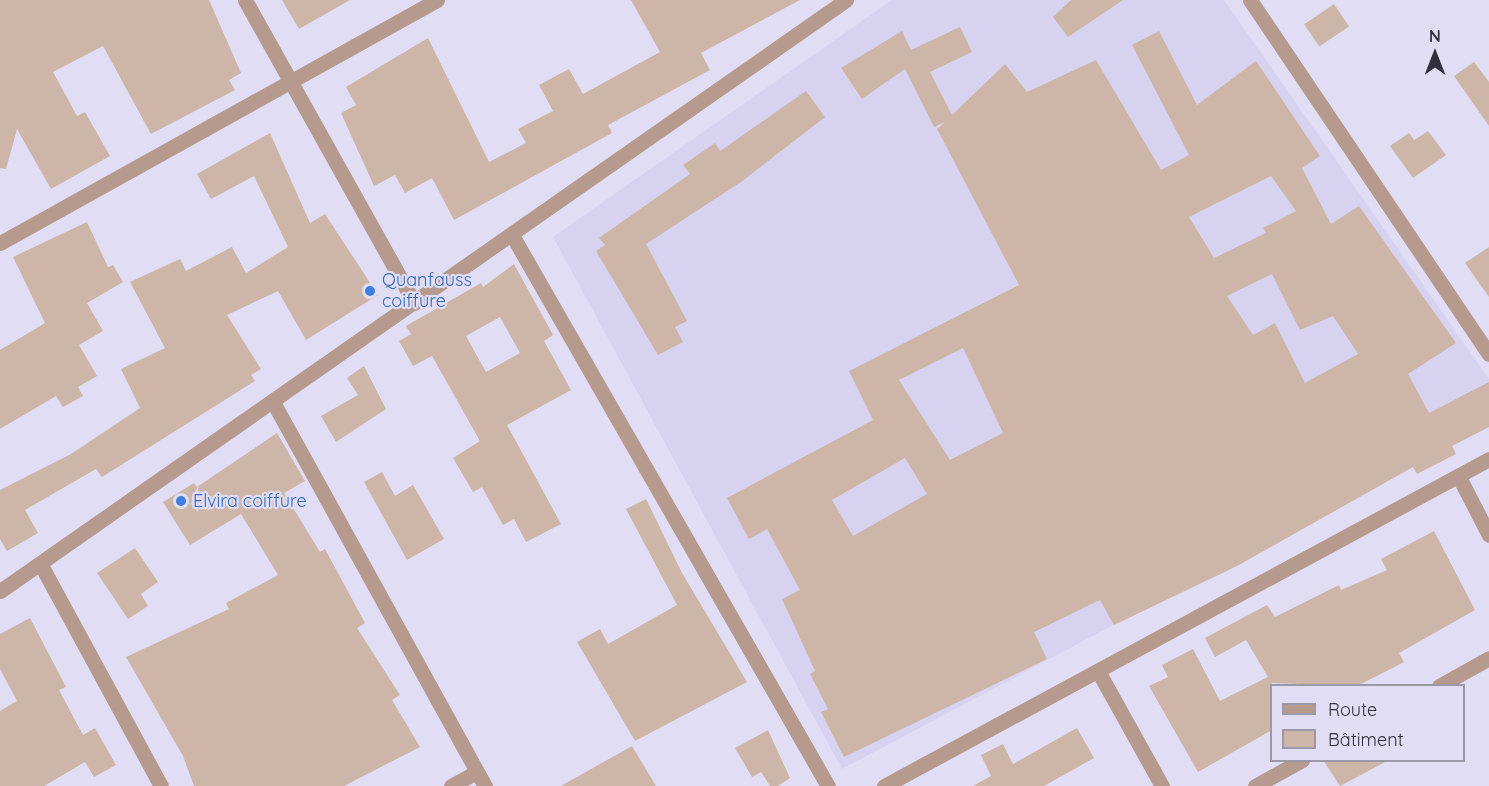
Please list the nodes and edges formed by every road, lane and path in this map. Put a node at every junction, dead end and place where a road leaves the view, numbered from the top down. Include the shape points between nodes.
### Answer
1 (245, 0) edge
2 (437, 0) edge
3 (846, 0) edge
4 (1250, 0) edge
5 (292, 83) junction
6 (512, 235) junction
7 (0, 243) edge
8 (414, 303) junction
9 (1489, 354) edge
10 (273, 402) junction
11 (1489, 459) edge
12 (1459, 477) junction
13 (1489, 535) edge
14 (41, 565) junction
15 (0, 591) edge
16 (1489, 658) edge
17 (1098, 671) junction
18 (1442, 684) edge
19 (1298, 762) edge
20 (476, 772) junction
21 (161, 786) edge
22 (451, 786) edge
23 (485, 786) edge
24 (828, 786) edge
25 (884, 786) edge
26 (1162, 786) edge
27 (1255, 786) edge

1 - 5 street
2 - 5 street
3 - 6 street
4 - 9 street
5 - 7 street
5 - 8 street
6 - 8 street
6 - 24 street
8 - 10 street
10 - 14 street
10 - 20 street
11 - 12 street
12 - 13 street
12 - 17 street
14 - 15 street
14 - 21 street
16 - 18 street
17 - 25 street
17 - 26 street
19 - 27 street
20 - 22 street
20 - 23 street

